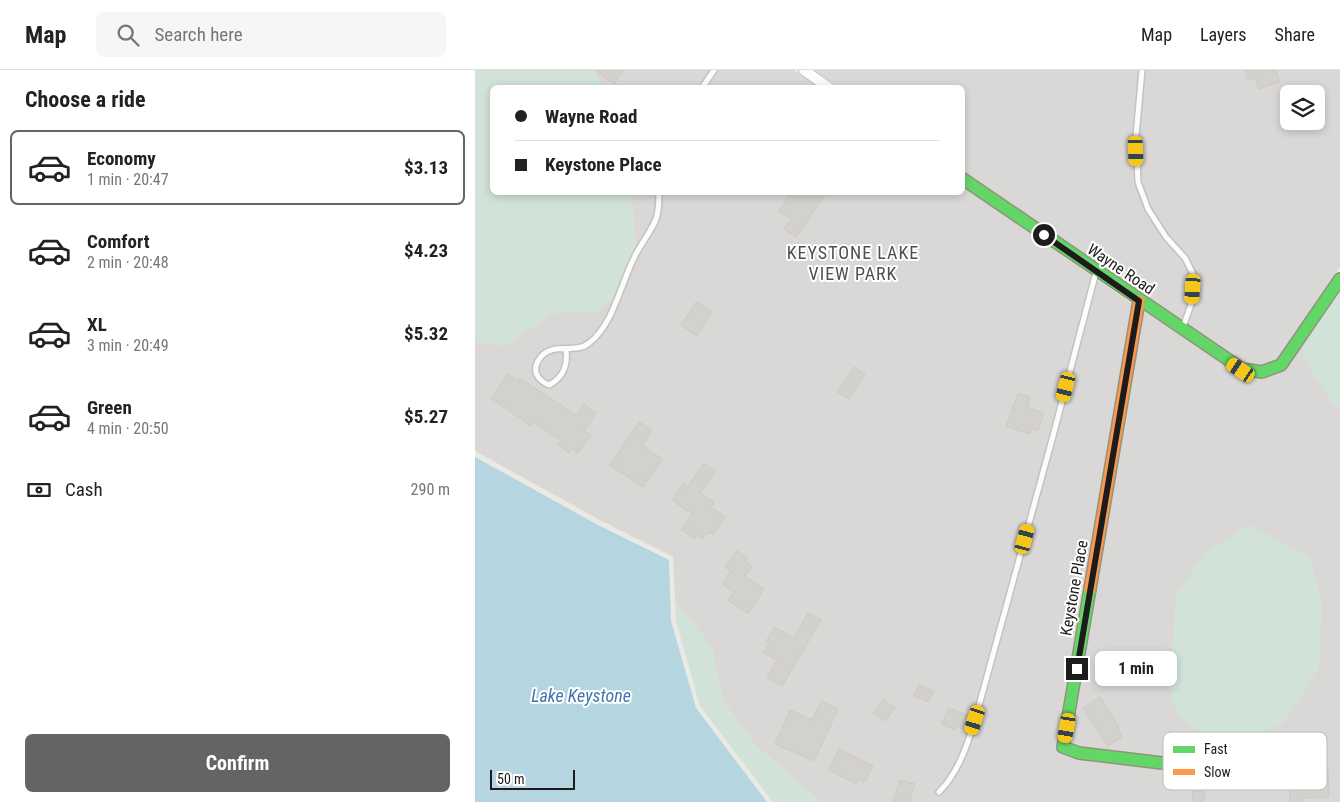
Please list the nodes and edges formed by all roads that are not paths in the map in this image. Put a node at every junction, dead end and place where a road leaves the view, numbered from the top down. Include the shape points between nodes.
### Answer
1 (714, 70) edge
2 (804, 70) edge
3 (1142, 70) edge
4 (705, 85) edge
5 (825, 85) edge
6 (965, 180) edge
7 (659, 195) edge
8 (1096, 271) junction
9 (1340, 279) edge
10 (1139, 301) junction
11 (1182, 330) junction
12 (566, 349) junction
13 (1163, 763) edge
14 (939, 792) dead end

1 - 4 lane
2 - 5 street
3 - 11 lane via 1136,136 1137,182 1148,209 1166,237 1185,258 1194,276 1192,302
6 - 8 street, Wayne Road
7 - 12 lane via 656,219 597,335 587,345
8 - 10 street, Wayne Road
8 - 14 lane via 975,720 957,767
9 - 11 street, Wayne Road via 1281,365 1262,372 1241,370
10 - 11 street, Wayne Road
10 - 13 street, Keystone Place via 1063,747 1079,753
12 - 12 lane via 567,360 557,381 549,385 540,381 535,368 540,358 548,351

